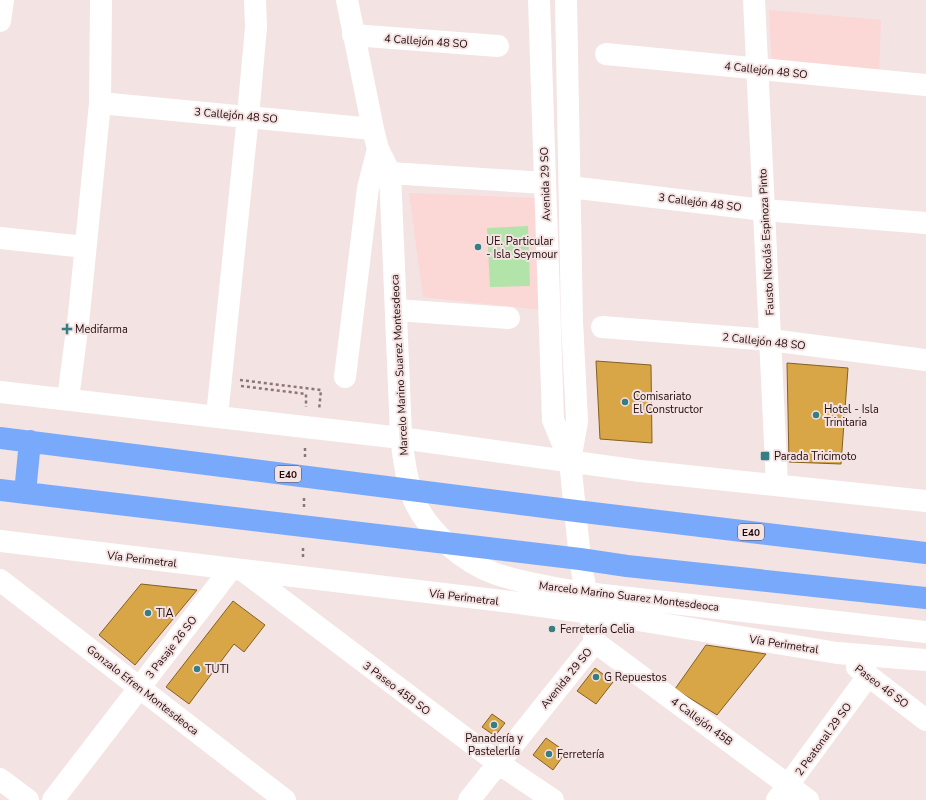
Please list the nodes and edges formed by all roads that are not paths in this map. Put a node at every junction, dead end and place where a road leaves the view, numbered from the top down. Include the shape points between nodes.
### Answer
1 (3, 0) edge
2 (101, 0) edge
3 (255, 0) edge
4 (348, 0) edge
5 (539, 0) edge
6 (566, 0) edge
7 (754, 0) edge
8 (0, 20) edge
9 (353, 35) junction
10 (498, 46) dead end
11 (606, 54) dead end
12 (757, 69) junction
13 (926, 85) edge
14 (100, 103) junction
15 (248, 116) junction
16 (375, 139) junction
17 (390, 173) junction
18 (545, 183) junction
19 (570, 187) junction
20 (764, 210) junction
21 (926, 223) edge
22 (0, 238) edge
23 (85, 247) junction
24 (396, 310) junction
25 (509, 318) dead end
26 (602, 327) dead end
27 (770, 340) junction
28 (926, 360) edge
29 (345, 377) dead end
30 (0, 392) edge
31 (68, 399) junction
32 (217, 416) junction
33 (0, 438) edge
34 (30, 441) junction
35 (570, 462) junction
36 (777, 485) junction
37 (0, 490) edge
38 (25, 493) junction
39 (926, 501) edge
40 (576, 511) junction
41 (0, 542) edge
42 (926, 553) edge
43 (580, 559) junction
44 (238, 571) junction
45 (0, 580) edge
46 (926, 598) edge
47 (590, 613) junction
48 (926, 632) edge
49 (595, 642) junction
50 (837, 653) junction
51 (926, 660) edge
52 (868, 676) junction
53 (139, 688) junction
54 (926, 720) edge
55 (498, 763) junction
56 (0, 779) edge
57 (784, 793) edge
58 (28, 800) edge
59 (53, 800) edge
60 (285, 800) edge
61 (469, 800) edge
62 (553, 800) edge
63 (808, 800) edge

1 - 8 street
2 - 14 street
3 - 15 street via 256,28
4 - 9 street, Marcelo Marino Suarez Montesdeoca
5 - 18 street, Avenida 29 SO
6 - 19 street, Avenida 29 SO
7 - 12 street, Fausto Nicolás Espinoza Pinto
9 - 10 street, 4 Callejón 48 SO
9 - 16 street, Marcelo Marino Suarez Montesdeoca
11 - 12 street, 4 Callejón 48 SO
12 - 13 street, 4 Callejón 48 SO
12 - 20 street, Fausto Nicolás Espinoza Pinto
14 - 15 street, 3 Callejón 48 SO
14 - 23 street
15 - 16 street, 3 Callejón 48 SO
15 - 32 street
16 - 17 street, Marcelo Marino Suarez Montesdeoca
16 - 29 street
17 - 18 street
17 - 24 street, Marcelo Marino Suarez Montesdeoca
18 - 35 street, Avenida 29 SO via 553,420
19 - 20 street, 3 Callejón 48 SO
19 - 35 street, Avenida 29 SO via 572,321 577,421
20 - 21 street, 3 Callejón 48 SO
20 - 27 street, Fausto Nicolás Espinoza Pinto
22 - 23 street
23 - 31 street
24 - 25 street
24 - 48 street, Marcelo Marino Suarez Montesdeoca via 405,470 414,500 424,517 459,553 496,573 532,584 577,592
26 - 27 street, 2 Callejón 48 SO
27 - 28 street, 2 Callejón 48 SO
27 - 36 street, Fausto Nicolás Espinoza Pinto
30 - 31 street
31 - 32 street
32 - 35 street
33 - 34 highway, E40
34 - 38 highway
34 - 40 highway, E40
35 - 36 street
35 - 40 street, Avenida 29 SO
36 - 39 street
37 - 38 highway
38 - 43 highway
40 - 42 highway, E40
40 - 43 street, Avenida 29 SO
41 - 44 street, Vía Perimetral
43 - 46 highway
43 - 47 street, Avenida 29 SO
44 - 47 street, Vía Perimetral
44 - 53 street, 3 Pasaje 26 SO
44 - 55 street, 3 Paseo 45B SO
45 - 53 street, Gonzalo Efren Montesdeoca
47 - 49 street, Avenida 29 SO
47 - 50 street, Vía Perimetral
49 - 55 street, Avenida 29 SO
49 - 57 street, 4 Callejón 45B
50 - 51 street, Vía Perimetral
50 - 52 street, Paseo 46 SO
52 - 54 street, Paseo 46 SO
52 - 57 street, 2 Peatonal 29 SO
53 - 59 street, 3 Pasaje 26 SO
53 - 60 street, Gonzalo Efren Montesdeoca
55 - 61 street, Avenida 29 SO
55 - 62 street, 3 Paseo 45B SO
56 - 58 street
57 - 63 street, 4 Callejón 45B

